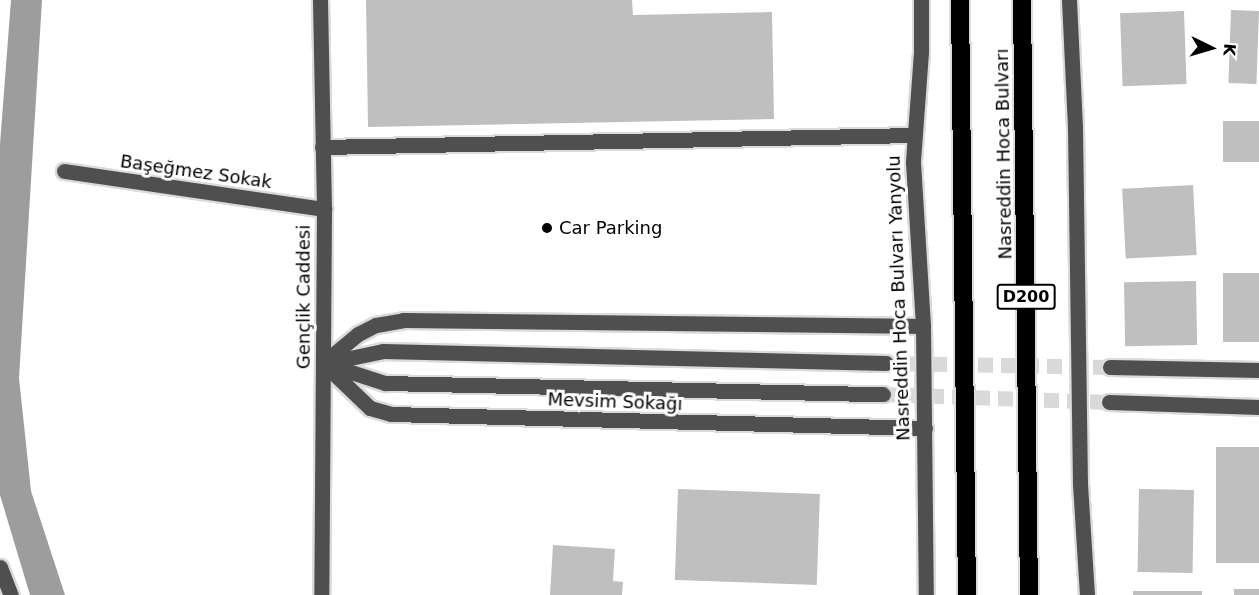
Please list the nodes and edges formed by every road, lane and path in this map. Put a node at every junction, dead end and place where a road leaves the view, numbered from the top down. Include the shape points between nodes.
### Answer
1 (320, 0) edge
2 (921, 0) edge
3 (960, 0) edge
4 (1023, 0) edge
5 (1068, 0) edge
6 (913, 135) junction
7 (322, 147) junction
8 (64, 171) dead end
9 (324, 209) junction
10 (923, 326) junction
11 (323, 363) junction
12 (885, 363) tunnel mouth
13 (1110, 367) tunnel mouth
14 (1259, 370) edge
15 (883, 394) tunnel mouth
16 (1109, 402) tunnel mouth
17 (1259, 407) edge
18 (925, 428) junction
19 (0, 567) edge
20 (11, 595) edge
21 (321, 595) edge
22 (926, 595) edge
23 (967, 595) edge
24 (1029, 595) edge
25 (1087, 595) edge

1 - 7 street, Gençlik Caddesi
2 - 6 street, Nasreddin Hoca Bulvarı Yanyolu via 921,52
3 - 23 highway
4 - 24 highway, Nasreddin Hoca Bulvarı / D200
5 - 25 street via 1075,127 1080,484
6 - 7 street
6 - 10 street, Nasreddin Hoca Bulvarı Yanyolu
7 - 9 street, Gençlik Caddesi
8 - 9 street, Başeğmez Sokak
9 - 11 street, Gençlik Caddesi
10 - 11 street via 403,320 376,325 358,334
10 - 18 street, Nasreddin Hoca Bulvarı Yanyolu
11 - 12 street via 383,351
11 - 15 street, Mevsim Sokağı via 385,383
11 - 18 street, Mevsim Sokağı via 370,408 391,414
11 - 21 street, Gençlik Caddesi
13 - 14 street
16 - 17 street
18 - 22 street, Nasreddin Hoca Bulvarı Yanyolu
19 - 20 street

